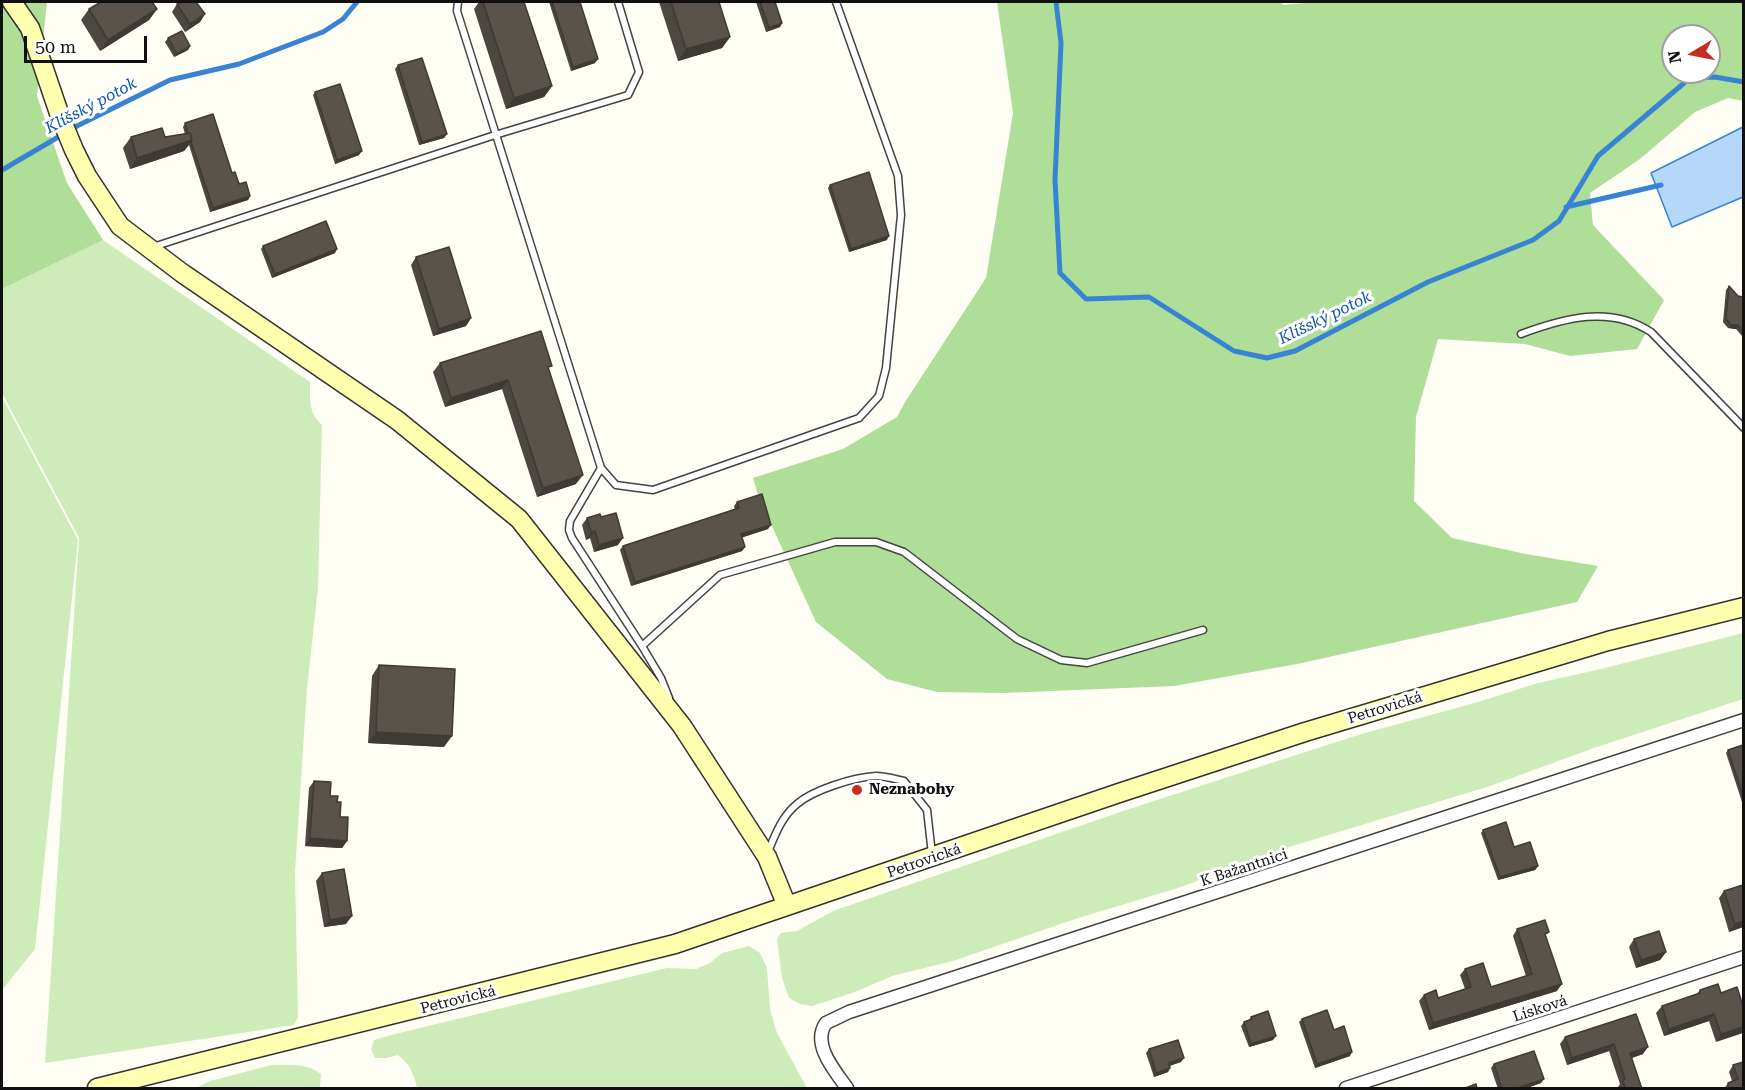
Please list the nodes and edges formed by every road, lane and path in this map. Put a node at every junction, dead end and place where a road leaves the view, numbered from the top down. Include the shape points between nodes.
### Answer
1 (12, 2) edge
2 (458, 2) edge
3 (618, 2) edge
4 (836, 2) edge
5 (495, 135) junction
6 (150, 248) junction
7 (1521, 334) dead end
8 (1743, 428) edge
9 (601, 468) junction
10 (1743, 607) edge
11 (1203, 630) dead end
12 (642, 646) junction
13 (1743, 720) edge
14 (682, 726) junction
15 (766, 857) junction
16 (933, 858) junction
17 (787, 906) junction
18 (1743, 960) edge
19 (96, 1089) edge
20 (847, 1089) edge
21 (1346, 1089) edge

1 - 6 main road via 30,28 60,116 87,176 120,226
2 - 5 lane via 457,11
3 - 5 lane via 639,72 628,95
4 - 9 lane via 898,176 901,215 886,368 879,396 859,418 653,490 616,485
5 - 6 lane
5 - 9 lane
6 - 14 main road via 397,420 519,519
7 - 8 lane via 1571,318 1611,317 1638,324 1651,332
9 - 12 lane via 570,521 569,530
10 - 16 main road, Petrovická via 1608,641 1305,732
11 - 12 lane via 1087,663 1061,660 1017,639 904,552 876,542 835,542 720,574
12 - 14 lane
13 - 20 street, K Bažantnici via 849,1012 826,1023 821,1035 822,1047
14 - 15 main road
15 - 16 lane via 777,829 796,804 818,792 876,776 904,781 927,810
15 - 17 main road
16 - 17 main road, Petrovická
17 - 19 main road, Petrovická via 675,944
18 - 21 street, Lísková

